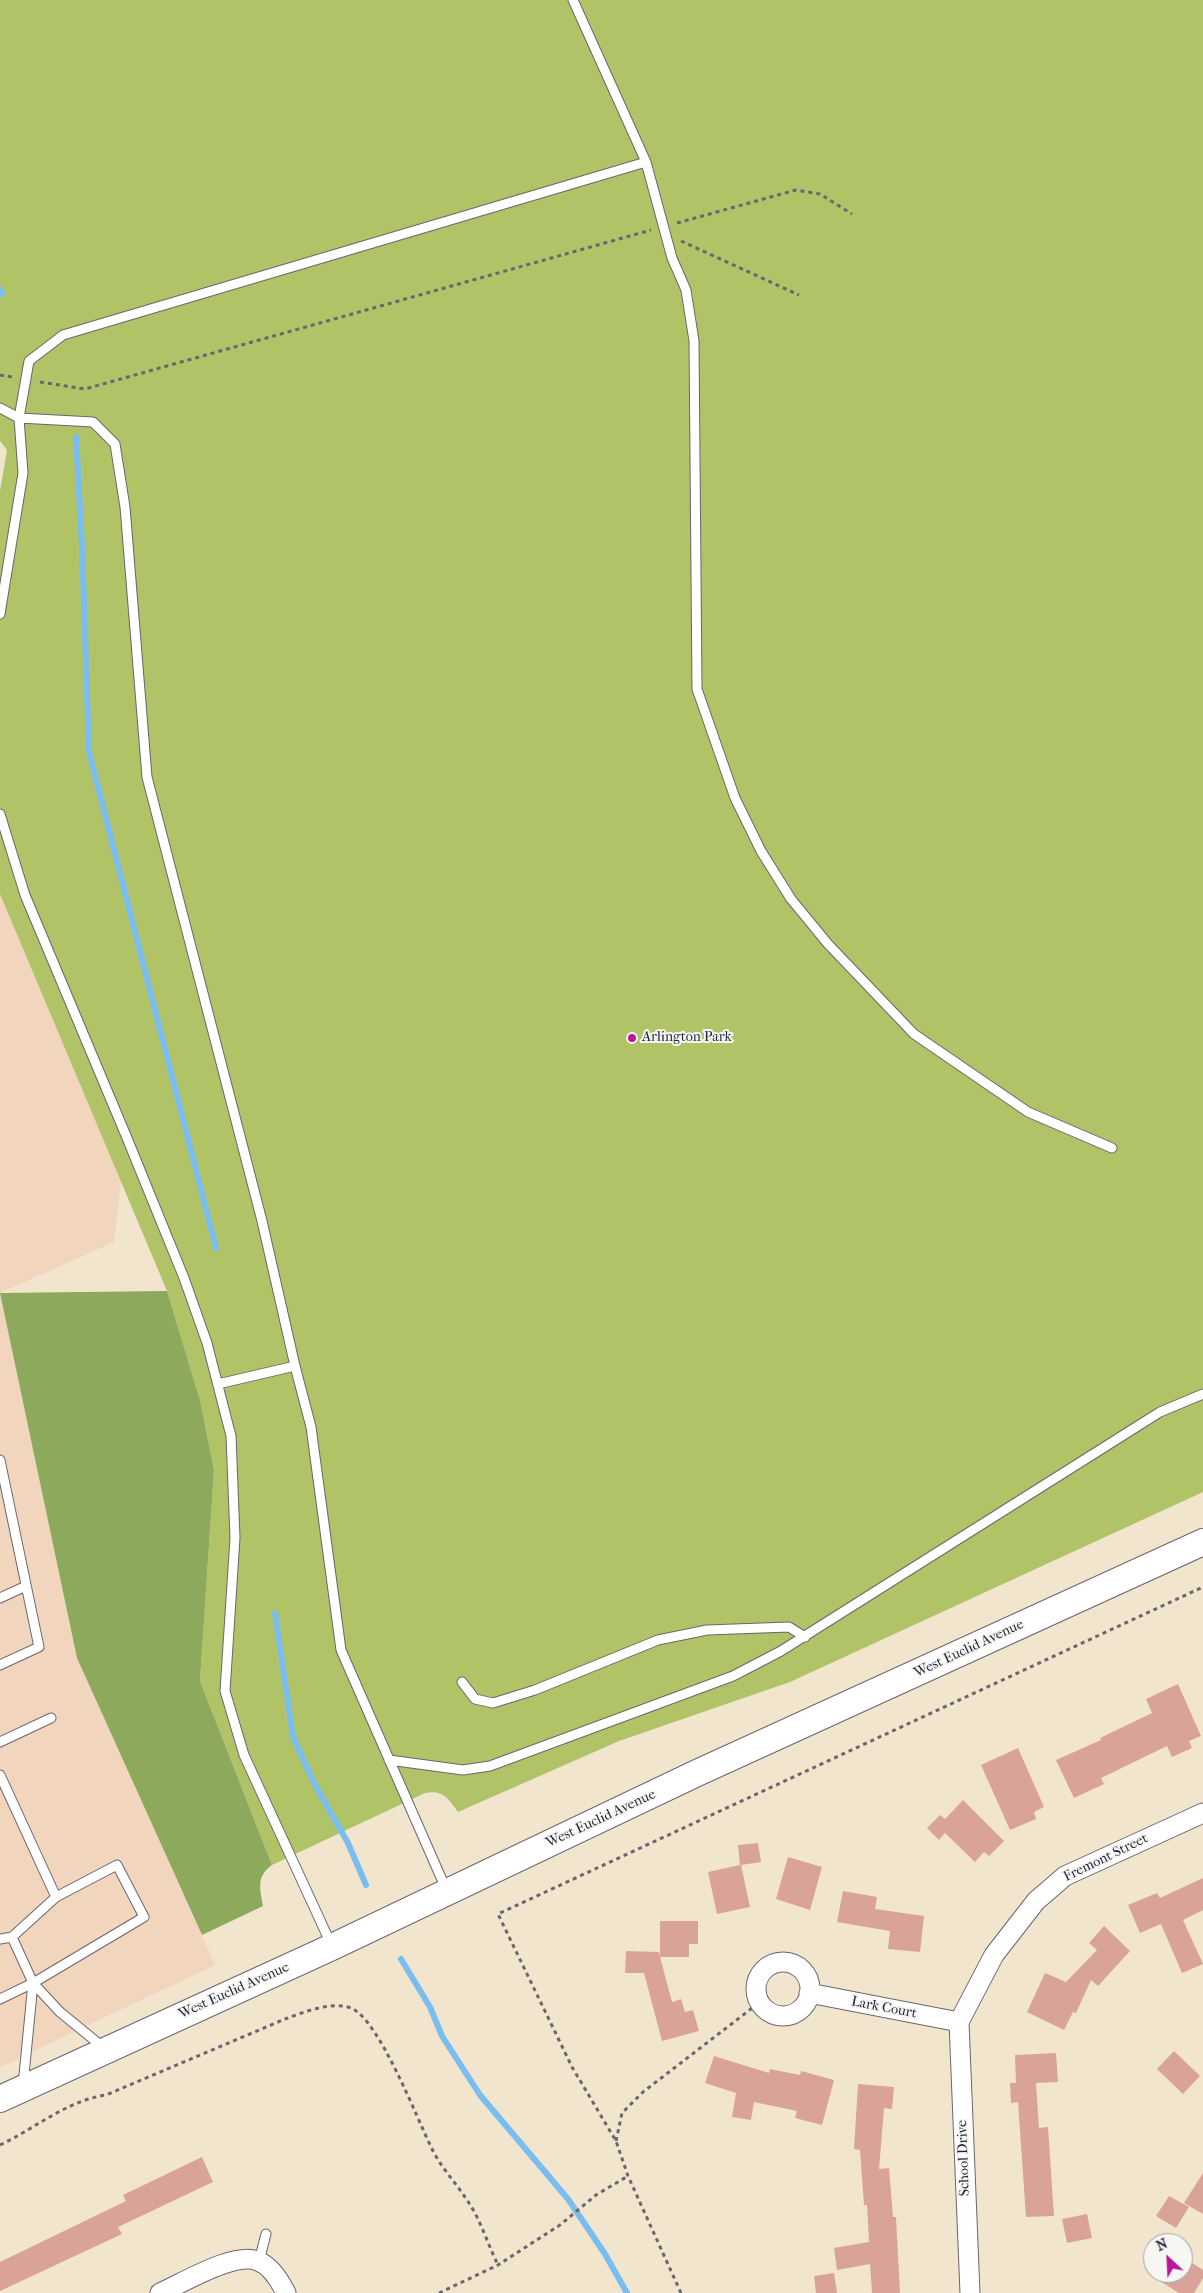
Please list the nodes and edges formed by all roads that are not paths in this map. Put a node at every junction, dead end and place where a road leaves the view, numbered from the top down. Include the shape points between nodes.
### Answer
1 (575, 1) edge
2 (646, 162) junction
3 (0, 408) edge
4 (19, 418) junction
5 (0, 614) edge
6 (0, 814) edge
7 (1112, 1148) dead end
8 (295, 1366) junction
9 (218, 1384) junction
10 (1203, 1394) edge
11 (0, 1460) edge
12 (1203, 1542) edge
13 (26, 1586) junction
14 (0, 1598) edge
15 (805, 1637) junction
16 (0, 1665) edge
17 (462, 1682) dead end
18 (51, 1718) dead end
19 (0, 1742) edge
20 (389, 1760) junction
21 (0, 1776) edge
22 (1203, 1813) edge
23 (448, 1892) junction
24 (56, 1897) junction
25 (12, 1937) junction
26 (0, 1938) edge
27 (332, 1947) junction
28 (33, 1983) junction
29 (810, 1993) junction
30 (0, 1999) edge
31 (958, 2022) junction
32 (106, 2050) junction
33 (11, 2093) edge
34 (266, 2234) dead end
35 (259, 2261) junction
36 (160, 2293) edge
37 (286, 2293) edge
38 (970, 2293) edge

1 - 2 lane
2 - 4 lane via 63,336 30,361
2 - 7 lane via 672,258 686,290 694,341 697,689 735,798 756,842 791,899 828,944 914,1034 1028,1112
3 - 4 lane
4 - 5 lane via 23,473
4 - 8 lane via 93,422 114,444 125,507 146,777 262,1221
6 - 9 lane via 25,895 184,1278
8 - 9 lane
8 - 20 lane via 312,1427 341,1650
9 - 27 lane via 231,1436 235,1538 225,1692 244,1754
10 - 15 lane via 1160,1412
11 - 13 lane
12 - 23 main road, West Euclid Avenue via 696,1774
13 - 14 lane
13 - 16 lane via 39,1647
15 - 17 lane via 789,1627 739,1628 707,1630 658,1640 535,1690 493,1702 474,1700
15 - 20 lane via 734,1676 490,1766 463,1770
18 - 19 lane
20 - 23 lane
21 - 24 lane
22 - 31 street, Fremont Street via 1065,1876 1036,1901 994,1955
23 - 27 main road, West Euclid Avenue
24 - 25 lane
24 - 28 lane via 118,1865 144,1917
25 - 26 lane
25 - 28 lane
27 - 32 main road, West Euclid Avenue
28 - 30 lane
28 - 32 lane via 60,2012
28 - 33 lane
29 - 29 street via 801,2009 784,2015 767,2010 760,2002 756,1986 770,1965 778,1962 795,1964 807,1976
29 - 31 street, Lark Court
31 - 38 street, School Drive
32 - 33 main road, West Euclid Avenue
34 - 35 lane
35 - 36 street via 244,2258 229,2262
35 - 37 street via 280,2280

